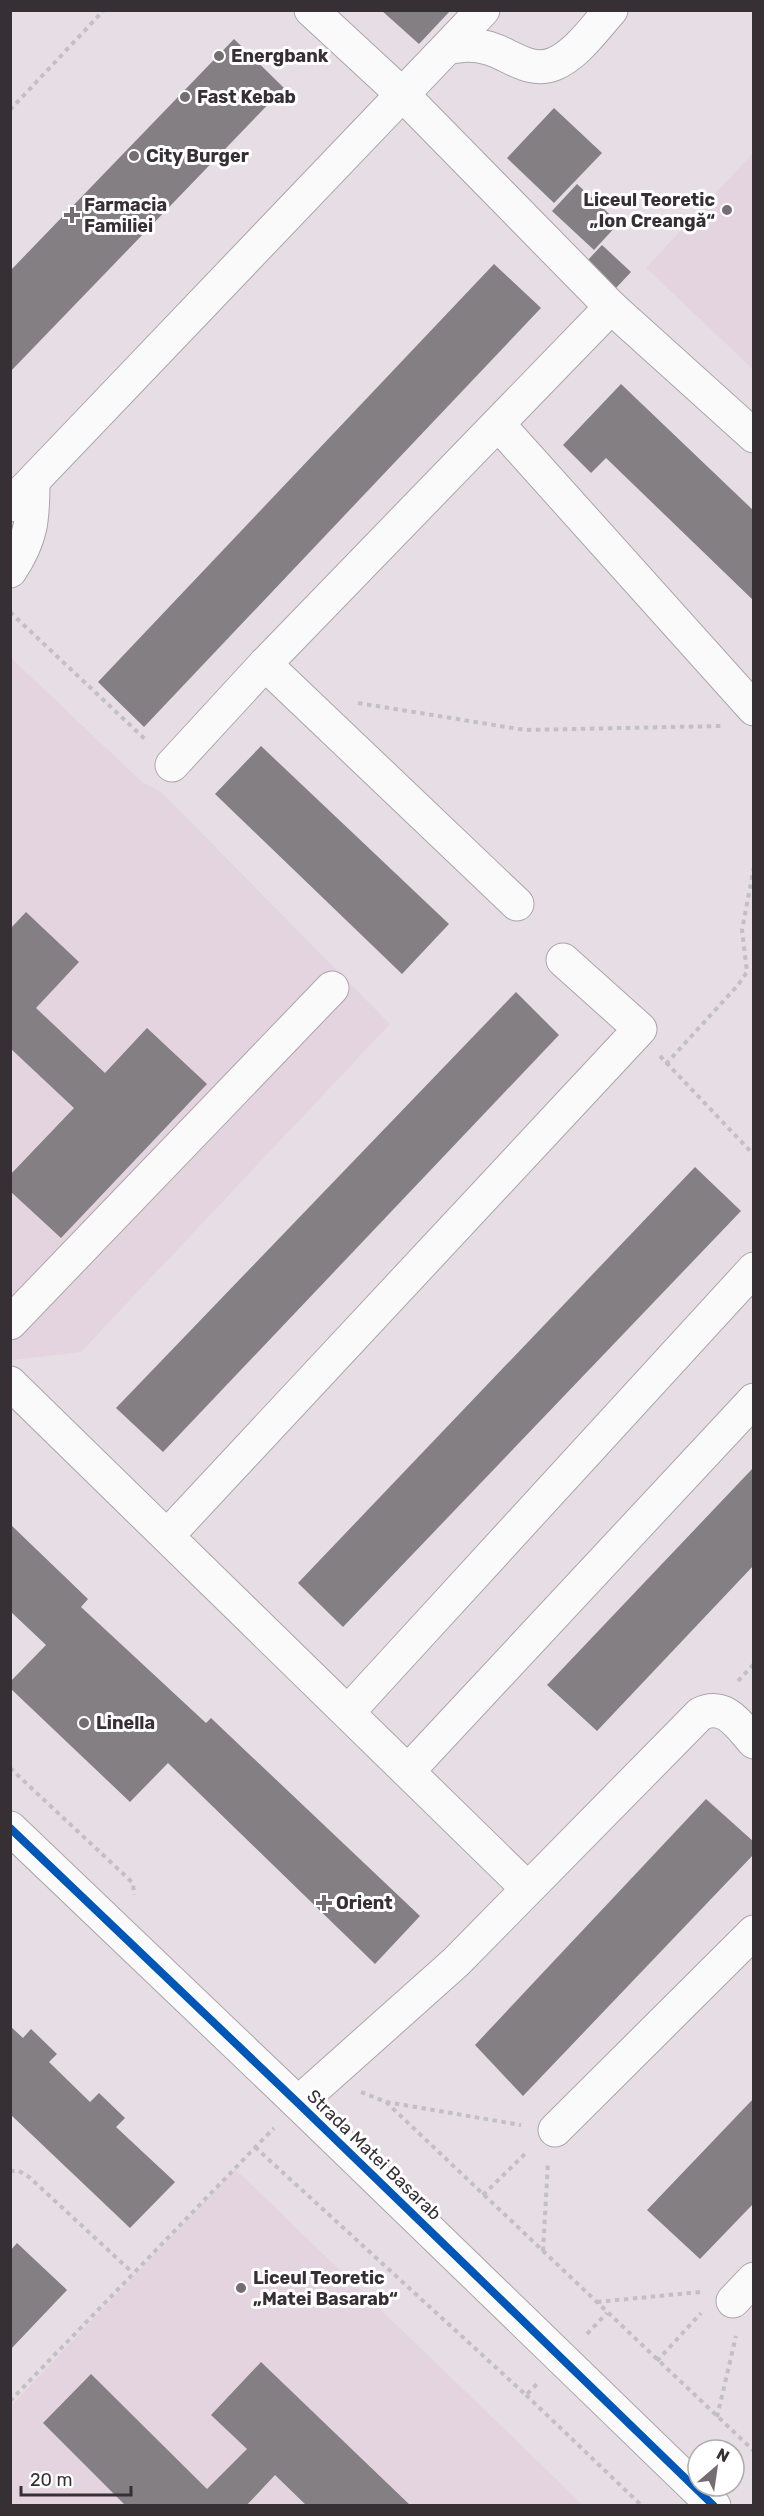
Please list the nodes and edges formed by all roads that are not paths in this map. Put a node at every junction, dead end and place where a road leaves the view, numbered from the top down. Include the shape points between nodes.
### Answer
1 (311, 10) edge
2 (483, 10) edge
3 (611, 10) edge
4 (447, 48) junction
5 (402, 95) junction
6 (611, 307) junction
7 (498, 424) junction
8 (753, 436) edge
9 (33, 481) junction
10 (10, 505) edge
11 (10, 572) edge
12 (265, 664) junction
13 (742, 717) edge
14 (172, 765) road end
15 (517, 904) dead end
16 (563, 960) dead end
17 (332, 988) dead end
18 (753, 1269) edge
19 (10, 1323) edge
20 (10, 1383) edge
21 (753, 1401) edge
22 (168, 1535) junction
23 (348, 1712) junction
24 (753, 1742) edge
25 (408, 1771) junction
26 (10, 1828) edge
27 (527, 1888) junction
28 (753, 1932) edge
29 (308, 2094) junction
30 (552, 2130) road end
31 (714, 2505) edge

1 - 5 street
2 - 4 street
3 - 4 street via 571,53 554,64 535,67 468,44
4 - 5 street
5 - 6 street
5 - 9 street
6 - 7 street
6 - 8 street
7 - 12 street
7 - 13 street
9 - 10 street
9 - 11 street via 33,520 22,553
12 - 14 street
12 - 15 street
16 - 22 street via 640,1029
17 - 19 street
18 - 23 street
20 - 22 street
21 - 25 street
22 - 23 street
23 - 25 street
24 - 27 street via 729,1715 712,1710 700,1714
25 - 27 street
26 - 29 street, Strada Matei Basarab
27 - 29 street via 456,1962
28 - 30 street
29 - 31 street, Strada Matei Basarab via 562,2359

